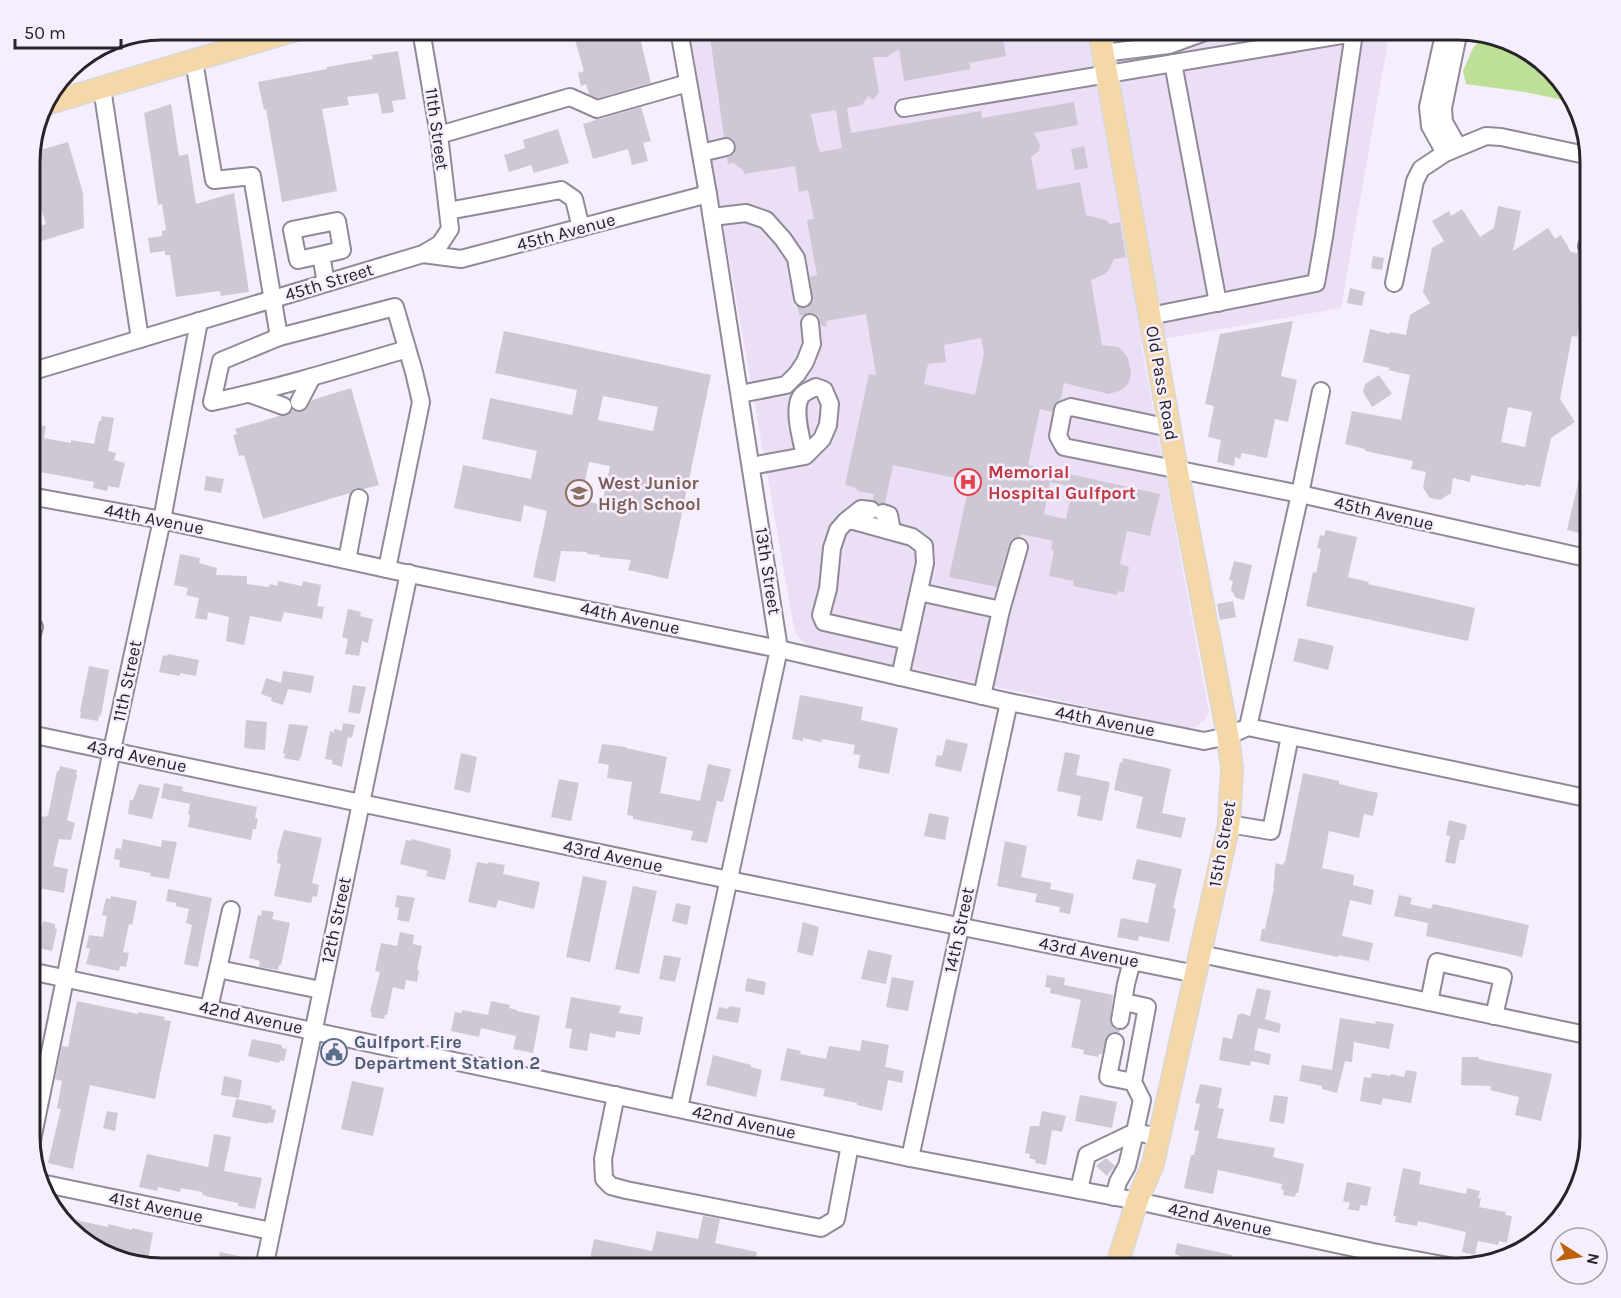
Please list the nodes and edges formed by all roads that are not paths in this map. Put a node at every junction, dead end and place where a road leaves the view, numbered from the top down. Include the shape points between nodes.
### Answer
1 (1101, 40) edge
2 (1182, 40) edge
3 (1311, 40) edge
4 (1353, 40) edge
5 (1442, 40) edge
6 (1457, 40) edge
7 (260, 41) edge
8 (424, 41) edge
9 (681, 41) edge
10 (1103, 53) junction
11 (194, 61) junction
12 (1173, 63) junction
13 (1107, 74) junction
14 (688, 83) junction
15 (102, 88) junction
16 (57, 101) edge
17 (904, 108) dead end
18 (439, 135) junction
19 (726, 147) dead end
20 (1451, 150) junction
21 (701, 153) junction
22 (1580, 154) edge
23 (708, 194) junction
24 (448, 212) junction
25 (712, 217) junction
26 (581, 228) junction
27 (450, 229) joint
28 (423, 254) junction
29 (321, 255) dead end
30 (326, 283) junction
31 (1394, 283) dead end
32 (804, 298) tunnel mouth
33 (272, 299) junction
34 (1218, 303) junction
35 (1150, 316) junction
36 (199, 321) junction
37 (810, 322) tunnel mouth
38 (279, 337) junction
39 (140, 339) junction
40 (407, 349) junction
41 (41, 369) edge
42 (312, 377) junction
43 (1321, 391) dead end
44 (250, 394) junction
45 (740, 394) junction
46 (1170, 428) junction
47 (805, 456) dead end
48 (752, 466) junction
49 (1177, 469) junction
50 (1300, 494) junction
51 (41, 498) edge
52 (359, 498) dead end
53 (162, 520) junction
54 (846, 521) junction
55 (892, 531) junction
56 (1020, 547) dead end
57 (1580, 557) edge
58 (347, 560) junction
59 (387, 569) junction
60 (409, 573) junction
61 (919, 592) junction
62 (1001, 610) junction
63 (908, 641) junction
64 (779, 649) junction
65 (900, 677) junction
66 (982, 696) junction
67 (1009, 702) junction
68 (1248, 727) junction
69 (41, 736) edge
70 (1228, 736) junction
71 (1290, 736) junction
72 (112, 750) junction
73 (1580, 797) edge
74 (360, 803) junction
75 (1229, 824) junction
76 (729, 880) junction
77 (231, 910) dead end
78 (960, 927) junction
79 (1132, 961) junction
80 (1199, 964) junction
81 (218, 969) junction
82 (41, 973) edge
83 (65, 978) junction
84 (321, 990) junction
85 (1124, 1002) junction
86 (1429, 1002) junction
87 (209, 1008) junction
88 (1494, 1016) junction
89 (1120, 1020) dead end
90 (313, 1030) junction
91 (1580, 1034) edge
92 (1115, 1042) dead end
93 (1133, 1082) junction
94 (616, 1095) junction
95 (41, 1096) edge
96 (679, 1108) junction
97 (1135, 1132) junction
98 (1159, 1137) junction
99 (850, 1145) junction
100 (910, 1158) junction
101 (51, 1185) edge
102 (1079, 1190) junction
103 (1114, 1197) junction
104 (1137, 1201) junction
105 (271, 1231) junction
106 (266, 1258) edge
107 (1119, 1258) edge
108 (1363, 1258) edge

1 - 10 main road, Old Pass Road
2 - 10 street
3 - 12 street
4 - 34 street via 1316,283
5 - 20 street via 1428,108 1430,126
6 - 20 street via 1443,108
7 - 11 main road
8 - 18 street, 11th Street
9 - 14 street, 13th Street
10 - 13 main road, Old Pass Road
11 - 15 main road
11 - 33 street via 214,180 252,176
12 - 13 street
12 - 34 street
13 - 17 street
13 - 35 main road, Old Pass Road
14 - 18 street via 597,110 570,97
14 - 21 street, 13th Street
15 - 16 main road
15 - 39 street
18 - 24 street, 11th Street
19 - 21 street
20 - 22 street via 1486,136
20 - 31 street via 1421,169 1415,181
21 - 23 street, 13th Street
23 - 25 street, 13th Street
23 - 26 street, 45th Avenue
24 - 26 street via 561,190 574,199
24 - 27 street, 11th Street
25 - 32 street via 746,213 766,220 796,258
25 - 45 street, 13th Street
26 - 28 street, 45th Avenue via 461,259
27 - 28 street, 45th Street via 440,244
28 - 30 street, 45th Street
29 - 30 street
30 - 33 street, 45th Street
33 - 36 street, 45th Street
33 - 38 street
34 - 35 street
35 - 46 main road, Old Pass Road
36 - 39 street
36 - 53 street, 11th Street
37 - 45 street via 812,344 797,374 786,385
38 - 40 street via 395,307
38 - 44 street via 221,361 212,402
39 - 41 street
40 - 42 street
40 - 59 street via 421,402
42 - 44 street
42 - 44 street via 291,404
43 - 50 street
45 - 48 street, 13th Street
46 - 49 main road, Old Pass Road
46 - 49 street, 45th Avenue via 1071,407 1063,410 1058,436 1064,447
47 - 48 street
48 - 64 street, 13th Street
49 - 50 street, 45th Avenue
49 - 70 main road, Old Pass Road
50 - 57 street, 45th Avenue
50 - 68 street
51 - 53 street, 44th Avenue
52 - 58 street
53 - 58 street, 44th Avenue
53 - 72 street, 11th Street
54 - 55 street
54 - 55 street via 861,509 877,512 889,515
54 - 63 street via 837,530 832,548 821,615 824,622
55 - 61 street via 912,537 924,546
56 - 62 street
58 - 59 street, 44th Avenue
59 - 60 street, 44th Avenue
60 - 64 street, 44th Avenue
60 - 74 street, 12th Street
61 - 62 street
61 - 63 street
62 - 66 street
63 - 65 street
64 - 65 street, 44th Avenue
64 - 76 street, 13th Street
65 - 66 street, 44th Avenue
66 - 67 street, 44th Avenue
67 - 70 street, 44th Avenue via 1204,741
67 - 78 street, 14th Street
68 - 70 street
68 - 71 street
69 - 72 street, 43rd Avenue
70 - 75 main road, 15th Street via 1232,768
71 - 73 street
71 - 75 street via 1271,831
72 - 74 street, 43rd Avenue
72 - 83 street, 11th Street
74 - 76 street, 43rd Avenue
74 - 84 street, 12th Street
75 - 80 main road, 15th Street
76 - 78 street, 43rd Avenue
76 - 96 street, 13th Street
77 - 81 street
78 - 79 street, 43rd Avenue
78 - 100 street, 14th Street
79 - 80 street, 43rd Avenue
79 - 85 street
80 - 86 street, 43rd Avenue
80 - 98 main road, 15th Street
81 - 84 street
81 - 87 street
82 - 83 street, 42nd Avenue
83 - 87 street, 42nd Avenue
83 - 95 street, 11th Street
84 - 90 street, 12th Street
85 - 89 street
85 - 93 street via 1147,1007
86 - 88 street, 43rd Avenue
86 - 88 street via 1437,962 1503,977
87 - 90 street, 42nd Avenue
88 - 91 street, 43rd Avenue
90 - 94 street, 42nd Avenue
90 - 105 street, 12th Street
92 - 93 street via 1108,1077
93 - 97 street via 1142,1100
94 - 96 street, 42nd Avenue
94 - 99 street via 603,1159 604,1179 611,1186 626,1190 821,1228 836,1219
96 - 99 street, 42nd Avenue
97 - 98 street
97 - 102 street via 1087,1155
97 - 103 street
98 - 104 main road, 15th Street via 1153,1164
99 - 100 street, 42nd Avenue
100 - 102 street, 42nd Avenue
101 - 105 street, 41st Avenue
102 - 103 street, 42nd Avenue
103 - 104 street, 42nd Avenue
104 - 107 main road, 15th Street
104 - 108 street, 42nd Avenue
105 - 106 street, 12th Street

